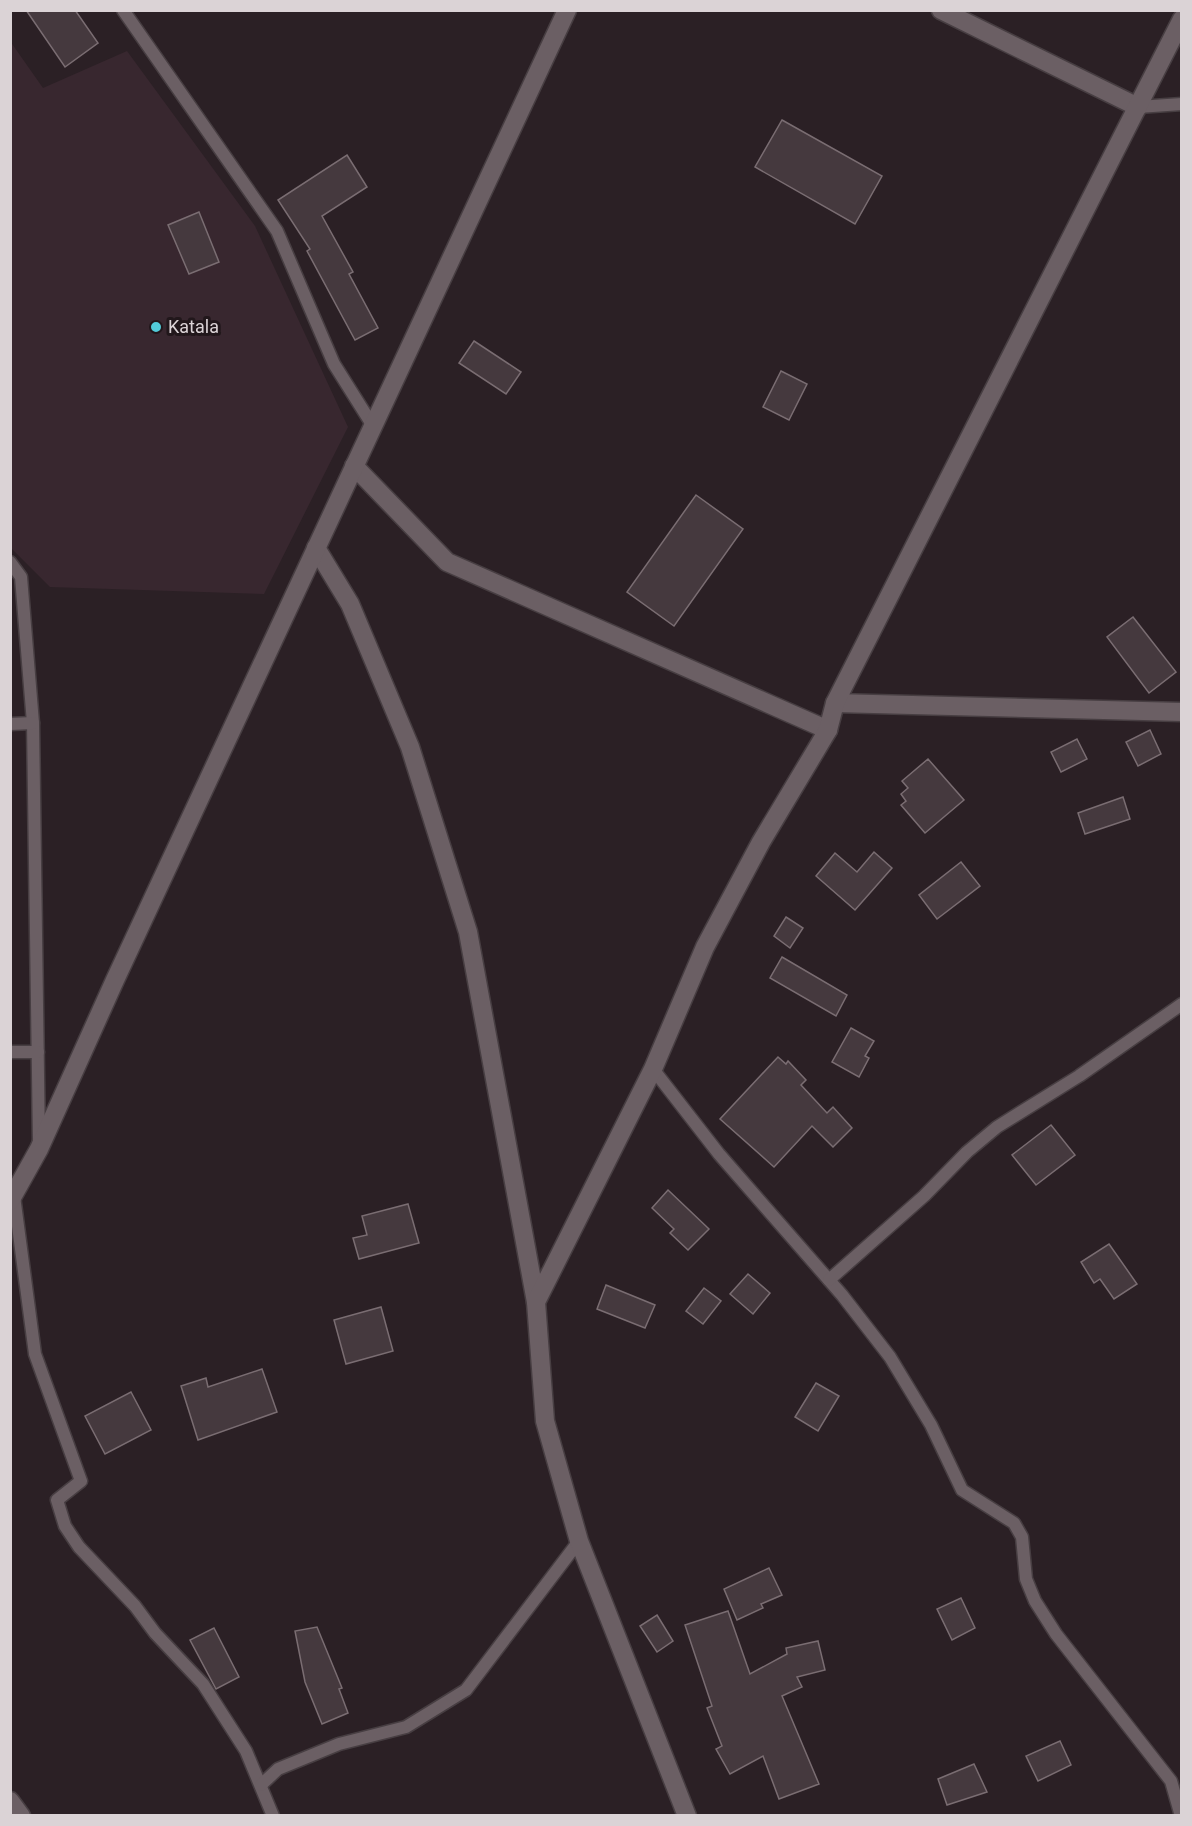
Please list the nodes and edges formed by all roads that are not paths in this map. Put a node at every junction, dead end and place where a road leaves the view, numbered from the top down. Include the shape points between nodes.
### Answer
1 (123, 10) edge
2 (567, 10) edge
3 (941, 10) edge
4 (1182, 19) edge
5 (1182, 104) edge
6 (1138, 106) junction
7 (373, 426) junction
8 (354, 466) junction
9 (316, 548) junction
10 (10, 562) edge
11 (835, 703) junction
12 (1182, 712) edge
13 (33, 723) junction
14 (10, 724) edge
15 (828, 730) junction
16 (1182, 1005) edge
17 (10, 1052) edge
18 (38, 1052) junction
19 (653, 1069) junction
20 (39, 1149) junction
21 (12, 1198) edge
22 (829, 1280) junction
23 (536, 1302) junction
24 (579, 1541) junction
25 (261, 1785) junction
26 (10, 1801) edge
27 (21, 1815) edge
28 (273, 1815) edge
29 (687, 1815) edge
30 (1181, 1815) edge

1 - 7 lane via 277,231 334,364
2 - 7 street
3 - 6 street
4 - 6 street
5 - 6 lane
6 - 11 street
7 - 8 street
8 - 9 street
8 - 15 street via 447,562
9 - 20 street
9 - 23 street via 350,604 406,738 468,932
10 - 13 lane via 21,577
11 - 12 street
11 - 15 street
13 - 14 lane
13 - 18 lane
15 - 19 street via 761,842 705,947
16 - 22 lane via 997,1127
17 - 18 lane
18 - 20 lane
19 - 22 lane
19 - 23 street
20 - 21 street
21 - 25 lane via 35,1354 81,1481 57,1500 65,1526 79,1547 203,1684 246,1751
22 - 30 lane via 890,1357 931,1425 962,1490 1014,1523 1022,1537 1026,1579 1035,1601 1056,1634 1171,1781
23 - 24 street via 545,1421
24 - 25 lane via 466,1690 406,1727 339,1744 278,1769
24 - 29 street
25 - 28 lane
26 - 27 street

